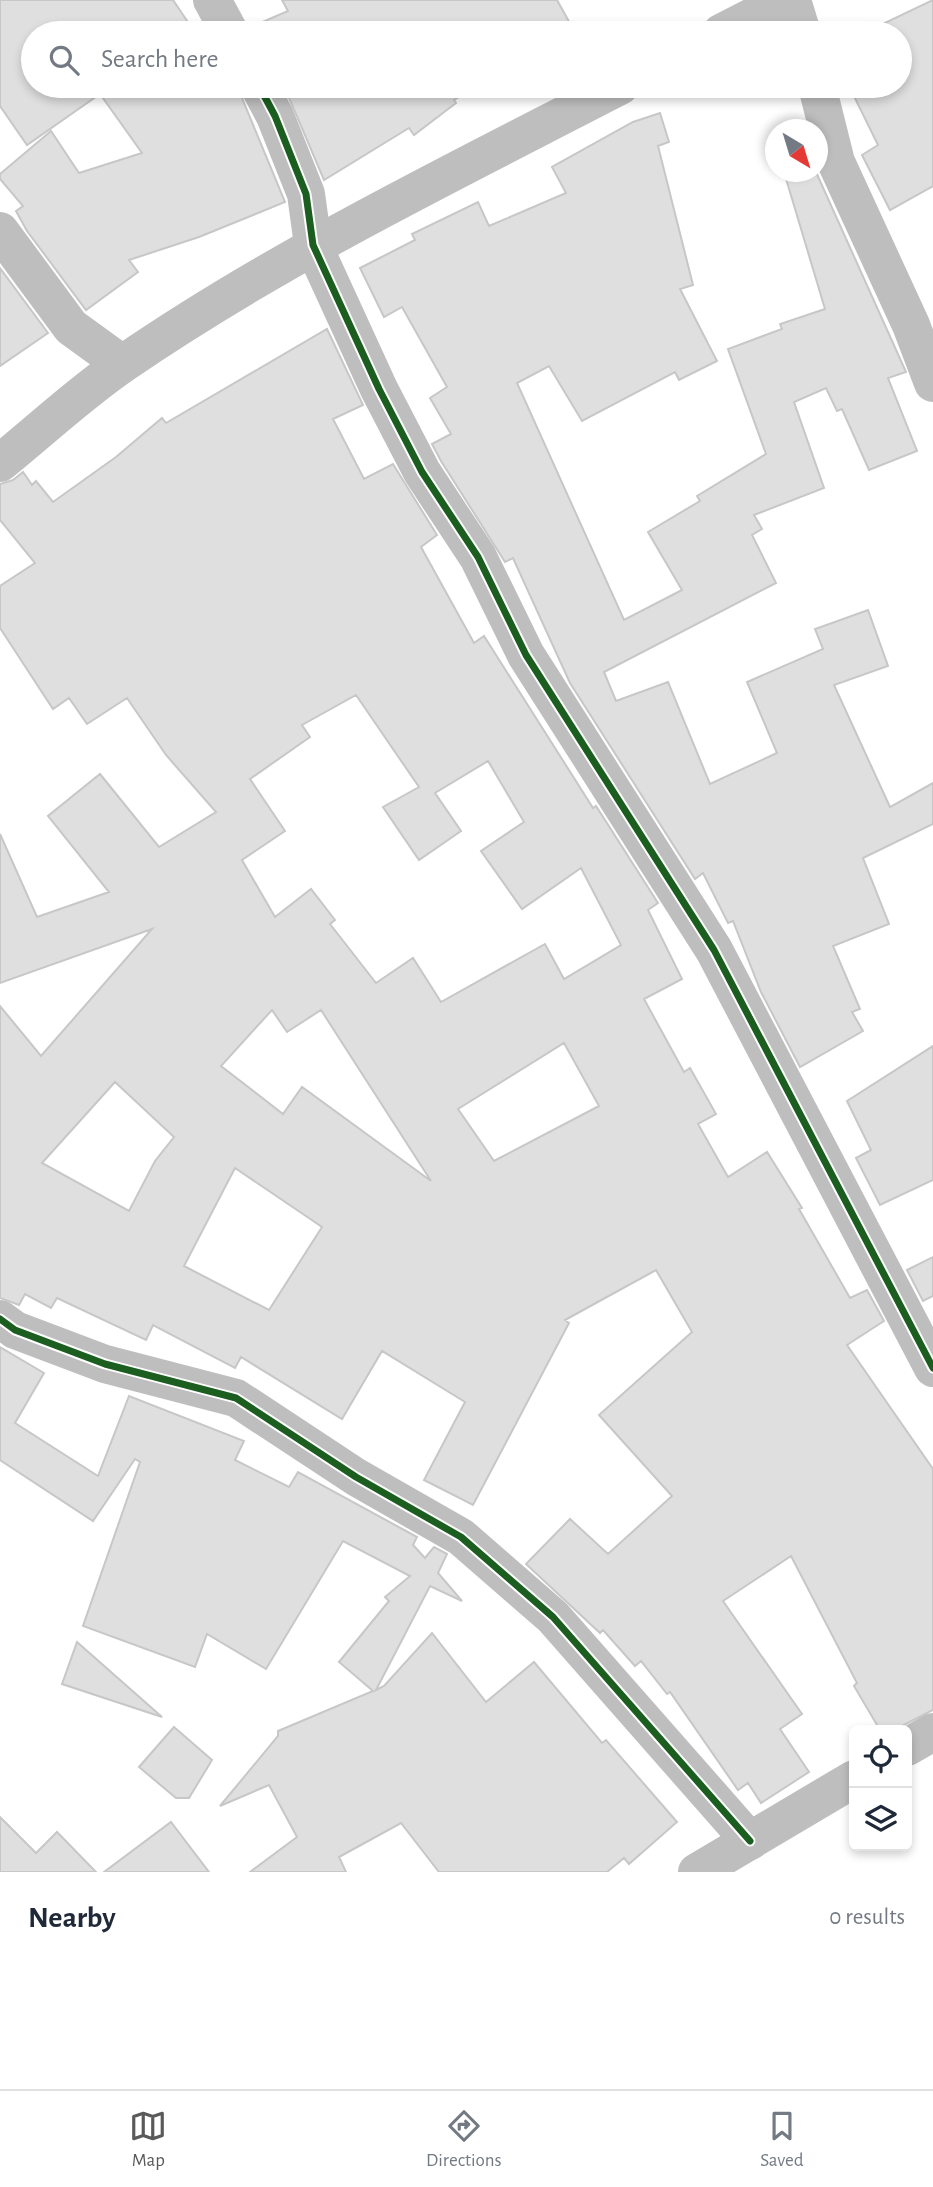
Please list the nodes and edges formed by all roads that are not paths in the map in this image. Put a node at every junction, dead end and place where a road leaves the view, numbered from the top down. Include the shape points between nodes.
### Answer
1 (212, 0) edge
2 (785, 0) edge
3 (792, 0) edge
4 (223, 21) edge
5 (744, 21) edge
6 (798, 21) edge
7 (265, 98) edge
8 (597, 98) edge
9 (820, 98) edge
10 (0, 230) edge
11 (313, 245) junction
12 (121, 364) junction
13 (933, 383) edge
14 (0, 463) edge
15 (0, 1319) edge
16 (933, 1368) edge
17 (933, 1732) edge
18 (912, 1744) edge
19 (849, 1782) edge
20 (750, 1841) junction
21 (697, 1872) edge

1 - 4 street
2 - 5 street
3 - 6 street
7 - 11 street via 306,194
8 - 11 street
9 - 13 street via 836,162
10 - 12 street via 71,327
11 - 12 street
11 - 16 street via 422,472 478,557 526,654 714,950
12 - 14 street
15 - 20 street via 15,1331 105,1364 236,1398 356,1477 461,1537 552,1617
17 - 18 street
19 - 20 street
20 - 21 street

